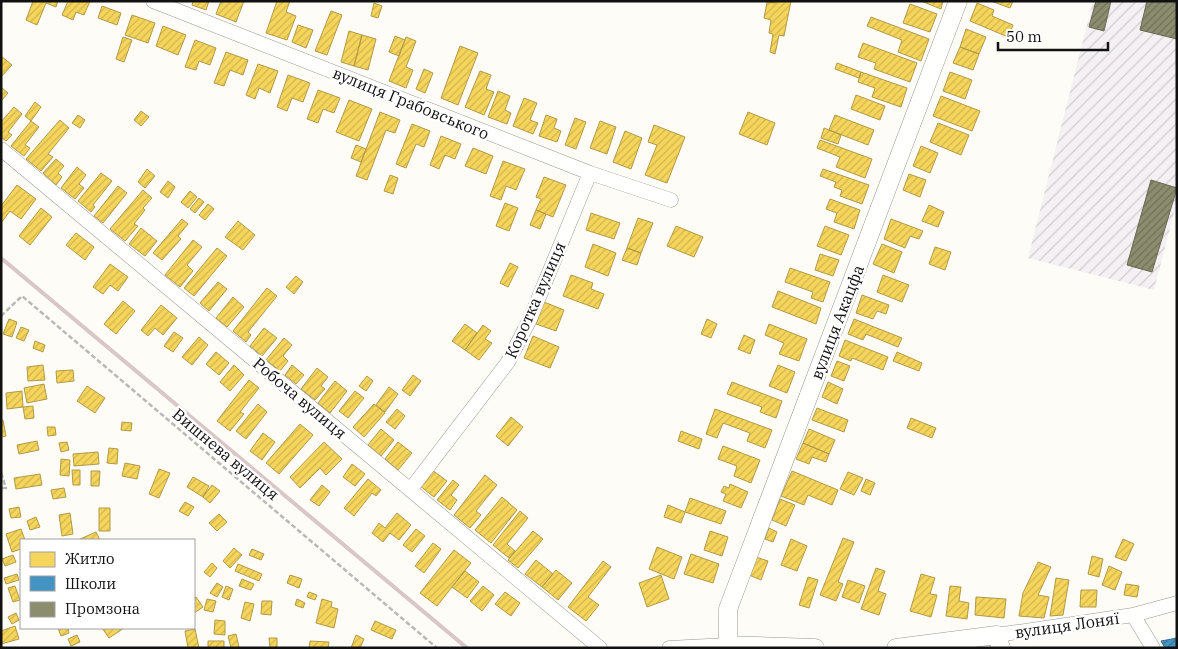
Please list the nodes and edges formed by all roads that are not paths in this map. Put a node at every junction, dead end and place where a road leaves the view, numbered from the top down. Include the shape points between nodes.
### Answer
1 (153, 1) edge
2 (958, 1) edge
3 (1, 149) edge
4 (590, 173) junction
5 (671, 200) dead end
6 (410, 490) junction
7 (1177, 603) edge
8 (1133, 615) junction
9 (999, 641) edge
10 (728, 645) junction
11 (600, 648) edge
12 (669, 648) edge
13 (815, 648) edge
14 (896, 648) edge
15 (1153, 648) edge

1 - 4 street, вулиця Грабовського
2 - 10 street, вулиця Акацфа via 728,609
3 - 6 street, Робоча вулиця
4 - 5 street, вулиця Грабовського
4 - 6 street, Коротка вулиця via 530,319 508,362
6 - 11 street, Робоча вулиця
7 - 8 street, вулиця Лоняї
8 - 9 street, вулиця Лоняї
8 - 15 street
9 - 14 street, вулиця Лоняї
10 - 12 street
10 - 13 street

